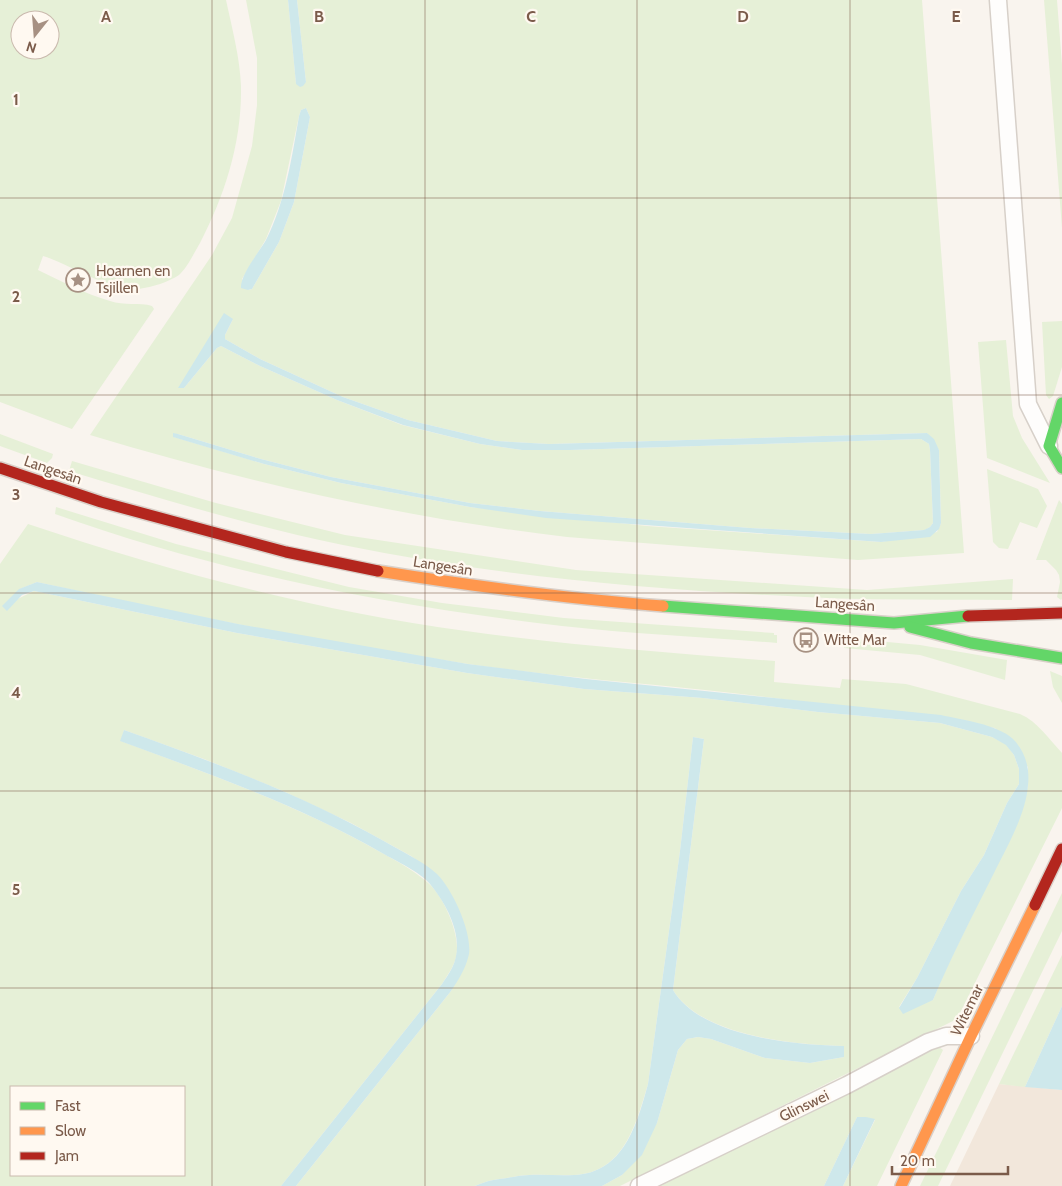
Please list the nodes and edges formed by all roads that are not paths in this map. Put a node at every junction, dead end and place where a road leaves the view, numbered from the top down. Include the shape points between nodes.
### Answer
1 (998, 0) edge
2 (1062, 403) edge
3 (1049, 446) junction
4 (0, 468) edge
5 (1062, 468) edge
6 (1062, 614) edge
7 (894, 622) junction
8 (1062, 658) edge
9 (1062, 849) edge
10 (972, 1036) junction
11 (639, 1186) edge
12 (901, 1186) edge

1 - 3 lane via 1028,404
2 - 3 street
3 - 5 street
4 - 7 street, Langesân via 189,527 372,570 599,601
6 - 7 street, Langesân via 974,615
7 - 8 street, Langesân via 971,643
9 - 10 street, Witemar
10 - 11 lane, Glinswei via 946,1036 928,1042
10 - 12 street, Witemar

